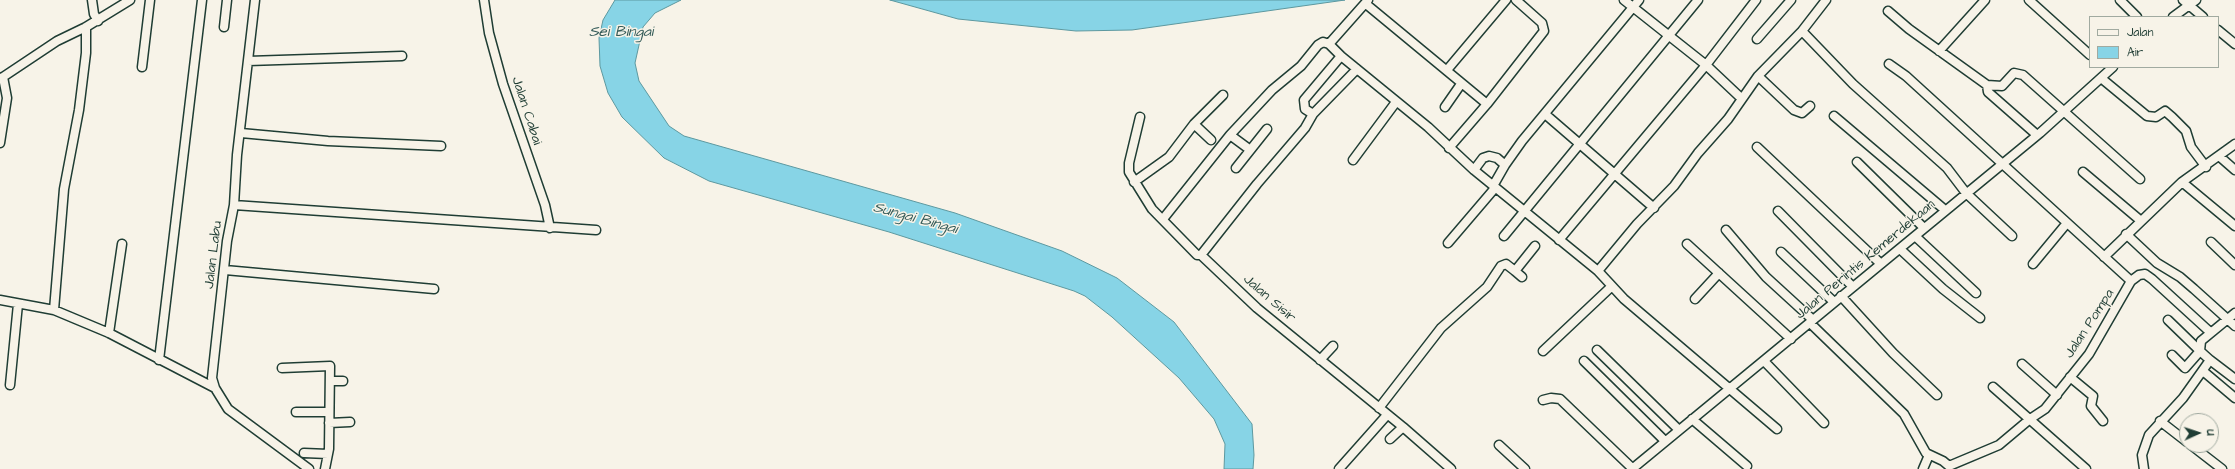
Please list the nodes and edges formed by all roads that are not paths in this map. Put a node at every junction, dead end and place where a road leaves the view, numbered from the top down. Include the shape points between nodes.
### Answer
1 (92, 0) edge
2 (130, 0) edge
3 (150, 0) edge
4 (202, 0) edge
5 (227, 0) edge
6 (255, 0) edge
7 (484, 0) edge
8 (1506, 0) edge
9 (1516, 0) edge
10 (1624, 0) edge
11 (1639, 0) edge
12 (1698, 0) edge
13 (1756, 0) edge
14 (1791, 0) edge
15 (1826, 0) edge
16 (1985, 0) edge
17 (2029, 0) edge
18 (2120, 0) edge
19 (2196, 0) edge
20 (1367, 2) edge
21 (2186, 2) edge
22 (1632, 7) junction
23 (1888, 11) dead end
24 (2136, 16) edge
25 (2174, 16) edge
26 (2202, 16) edge
27 (98, 21) junction
28 (86, 27) junction
29 (224, 27) dead end
30 (1802, 31) junction
31 (2219, 31) edge
32 (1668, 35) junction
33 (1757, 39) dead end
34 (1329, 44) junction
35 (2235, 44) edge
36 (1939, 51) junction
37 (2089, 54) edge
38 (402, 56) dead end
39 (1341, 56) junction
40 (248, 61) junction
41 (1889, 64) dead end
42 (1706, 65) junction
43 (142, 67) dead end
44 (1357, 69) junction
45 (2108, 69) edge
46 (1447, 70) junction
47 (1758, 76) junction
48 (2, 78) edge
49 (2101, 78) junction
50 (1461, 84) junction
51 (1987, 86) junction
52 (1222, 95) dead end
53 (1742, 98) junction
54 (1396, 102) junction
55 (1487, 104) junction
56 (1810, 106) dead end
57 (1445, 107) dead end
58 (2064, 112) junction
59 (1313, 114) junction
60 (1545, 114) junction
61 (1834, 116) dead end
62 (1140, 117) dead end
63 (1194, 124) junction
64 (1267, 129) dead end
65 (241, 133) junction
66 (2037, 135) junction
67 (1230, 136) junction
68 (1211, 140) dead end
69 (0, 143) edge
70 (1581, 144) junction
71 (2235, 144) edge
72 (441, 146) dead end
73 (1757, 147) dead end
74 (1449, 148) junction
75 (1249, 149) junction
76 (2219, 156) junction
77 (1353, 160) dead end
78 (1857, 162) dead end
79 (2000, 164) junction
80 (1505, 165) junction
81 (2206, 167) junction
82 (1236, 168) dead end
83 (1474, 170) junction
84 (2235, 170) edge
85 (2083, 172) dead end
86 (1615, 173) junction
87 (2140, 179) dead end
88 (1134, 182) junction
89 (2182, 182) junction
90 (1494, 187) junction
91 (1966, 193) junction
92 (234, 205) junction
93 (1654, 208) junction
94 (1945, 210) junction
95 (1778, 211) dead end
96 (1525, 212) junction
97 (1164, 219) junction
98 (2142, 221) junction
99 (2067, 223) junction
100 (2235, 226) edge
101 (550, 228) junction
102 (1924, 228) junction
103 (596, 230) dead end
104 (1726, 230) dead end
105 (2126, 234) junction
106 (1504, 236) dead end
107 (1915, 236) junction
108 (2012, 236) dead end
109 (1559, 240) junction
110 (2211, 242) dead end
111 (1448, 243) dead end
112 (122, 244) dead end
113 (1687, 244) dead end
114 (1535, 246) dead end
115 (1900, 249) junction
116 (1780, 252) dead end
117 (1201, 255) junction
118 (2104, 257) junction
119 (1881, 264) junction
120 (2033, 264) dead end
121 (2235, 265) edge
122 (225, 270) junction
123 (1515, 271) junction
124 (1598, 272) junction
125 (1719, 273) junction
126 (1522, 277) dead end
127 (2131, 281) junction
128 (1612, 286) junction
129 (1853, 287) junction
130 (434, 289) dead end
131 (1976, 293) dead end
132 (1841, 296) junction
133 (1695, 299) dead end
134 (0, 300) edge
135 (1834, 302) junction
136 (18, 304) junction
137 (54, 310) junction
138 (2235, 313) edge
139 (1980, 318) dead end
140 (2227, 319) junction
141 (2168, 320) dead end
142 (1812, 322) junction
143 (2235, 326) edge
144 (2210, 332) junction
145 (108, 334) junction
146 (1791, 339) junction
147 (1333, 346) dead end
148 (1597, 350) dead end
149 (1543, 351) dead end
150 (2200, 351) junction
151 (2172, 355) dead end
152 (159, 360) junction
153 (1320, 360) junction
154 (2210, 360) junction
155 (1584, 361) dead end
156 (1764, 361) junction
157 (2022, 364) dead end
158 (282, 368) dead end
159 (2203, 371) junction
160 (2070, 377) junction
161 (2235, 379) edge
162 (330, 381) junction
163 (343, 381) dead end
164 (10, 385) dead end
165 (1993, 387) dead end
166 (215, 388) junction
167 (1732, 389) junction
168 (1937, 395) dead end
169 (2057, 395) junction
170 (2235, 398) edge
171 (1543, 400) dead end
172 (1379, 408) junction
173 (296, 412) dead end
174 (329, 412) junction
175 (1387, 415) junction
176 (2030, 418) junction
177 (1692, 420) junction
178 (2103, 421) dead end
179 (2160, 421) junction
180 (329, 422) junction
181 (350, 422) dead end
182 (1824, 423) dead end
183 (1403, 427) junction
184 (1776, 429) dead end
185 (1679, 430) junction
186 (2179, 436) edge
187 (1390, 439) dead end
188 (1665, 441) junction
189 (1499, 445) dead end
190 (2201, 453) edge
191 (304, 454) dead end
192 (328, 454) junction
193 (1929, 455) junction
194 (1747, 466) dead end
195 (1953, 468) edge
196 (309, 469) edge
197 (325, 469) edge
198 (1339, 469) edge
199 (1451, 469) edge
200 (1525, 469) edge
201 (1633, 469) edge
202 (1923, 469) edge
203 (2086, 469) edge
204 (2144, 469) edge
205 (2222, 469) edge

1 - 27 street
2 - 27 street
3 - 43 street
4 - 152 street
5 - 29 street
6 - 40 street, Jalan Labu
7 - 101 street, Jalan Cabai via 489,33 503,84 545,205
8 - 46 street
9 - 55 street via 1542,22 1544,31
10 - 22 street
11 - 22 street
12 - 32 street
13 - 42 street
14 - 33 street
15 - 30 street
16 - 36 street
17 - 37 street
18 - 24 street
19 - 21 street
20 - 34 street
20 - 46 street
21 - 25 street
21 - 26 street
22 - 32 street
22 - 60 street
23 - 36 street
27 - 28 street
28 - 48 street via 57,41
28 - 137 street via 86,53 79,110 64,189
30 - 47 street
30 - 91 street via 1853,84 1947,168
31 - 35 street
32 - 42 street
32 - 70 street
34 - 39 street
34 - 67 street via 1323,42 1318,45 1301,66 1272,90
36 - 51 street
38 - 40 street
39 - 44 street
39 - 59 street via 1304,100 1305,109
40 - 65 street, Jalan Labu
41 - 79 street, Jalan Pompa via 1906,76
42 - 53 street
42 - 86 street
44 - 54 street
44 - 59 street
45 - 49 street, Jalan Perintis Kemerdekaan
46 - 50 street
47 - 53 street
47 - 56 street via 1794,110 1802,113
48 - 69 street via 7,98
49 - 58 street, Jalan Perintis Kemerdekaan
49 - 81 street via 2146,116 2156,117 2165,111 2186,131 2191,147
50 - 55 street
50 - 57 street
51 - 58 street via 2002,86 2014,73 2019,73
51 - 66 street via 1988,92
52 - 63 street
53 - 93 street via 1728,119
54 - 74 street via 1428,127
54 - 77 street
55 - 74 street
58 - 66 street, Jalan Perintis Kemerdekaan
58 - 87 street
59 - 117 street via 1305,128 1256,184
60 - 70 street
60 - 80 street
61 - 94 street
62 - 88 street, Jalan Sisir via 1129,163 1129,172
63 - 68 street
63 - 88 street via 1169,157
64 - 75 street
65 - 72 street via 328,141
65 - 92 street, Jalan Labu
66 - 79 street, Jalan Perintis Kemerdekaan
67 - 75 street
67 - 97 street
70 - 86 street
70 - 96 street
71 - 76 street
73 - 119 street
74 - 83 street
75 - 82 street
76 - 81 street
76 - 84 street
78 - 102 street
79 - 91 street, Jalan Perintis Kemerdekaan
79 - 99 street, Jalan Pompa
80 - 83 street via 1497,158 1489,156 1483,158
80 - 90 street
81 - 89 street
83 - 90 street
85 - 98 street
86 - 93 street
86 - 109 street
88 - 97 street, Jalan Sisir via 1152,208
89 - 98 street
89 - 100 street
90 - 96 street
90 - 111 street
91 - 94 street, Jalan Perintis Kemerdekaan
91 - 108 street
92 - 101 street
92 - 122 street, Jalan Labu
93 - 124 street via 1637,224
94 - 102 street, Jalan Perintis Kemerdekaan
95 - 129 street
96 - 106 street
96 - 109 street
97 - 117 street, Jalan Sisir via 1197,255
98 - 105 street
99 - 118 street, Jalan Pompa
99 - 120 street
101 - 103 street
102 - 107 street, Jalan Perintis Kemerdekaan
104 - 142 street via 1766,277
105 - 118 street
105 - 140 street via 2157,264 2180,277
107 - 115 street, Jalan Perintis Kemerdekaan
107 - 131 street
109 - 124 street
110 - 121 street
112 - 145 street
113 - 125 street
114 - 123 street
115 - 119 street, Jalan Perintis Kemerdekaan
115 - 139 street via 1943,289
116 - 135 street
117 - 153 street, Jalan Sisir via 1257,308
118 - 127 street, Jalan Pompa
119 - 129 street, Jalan Perintis Kemerdekaan
122 - 130 street
122 - 166 street, Jalan Labu via 212,378
123 - 126 street
123 - 172 street via 1506,264 1501,266 1487,287 1441,328
124 - 128 street
125 - 133 street
125 - 146 street
127 - 144 street via 2145,274
127 - 160 street, Jalan Pompa via 2100,337
128 - 149 street
128 - 167 street via 1624,299
129 - 132 street, Jalan Perintis Kemerdekaan
132 - 135 street, Jalan Perintis Kemerdekaan
132 - 168 street via 1893,353
134 - 136 street
135 - 142 street, Jalan Perintis Kemerdekaan
136 - 137 street
136 - 164 street
137 - 145 street
138 - 140 street
140 - 143 street
140 - 144 street
141 - 150 street
142 - 146 street, Jalan Perintis Kemerdekaan
142 - 193 street via 1904,414 1920,445
144 - 150 street via 2200,342
145 - 152 street
146 - 156 street, Jalan Perintis Kemerdekaan
147 - 153 street
148 - 185 street
150 - 151 street via 2185,368
150 - 154 street
152 - 166 street
153 - 172 street, Jalan Sisir
154 - 159 street
154 - 161 street
155 - 188 street
156 - 167 street, Jalan Perintis Kemerdekaan
156 - 182 street
157 - 169 street
158 - 162 street via 330,366
159 - 170 street
159 - 179 street via 2183,398
160 - 169 street, Jalan Pompa
160 - 178 street via 2093,396 2091,406
162 - 163 street
162 - 174 street
165 - 176 street
166 - 196 street, Jalan Labu via 228,409
167 - 177 street, Jalan Perintis Kemerdekaan
167 - 184 street
169 - 176 street, Jalan Pompa via 2045,409
171 - 201 street via 1560,399
172 - 175 street, Jalan Sisir
173 - 174 street
174 - 180 street
175 - 183 street, Jalan Sisir
175 - 198 street
176 - 195 street, Jalan Pompa via 1999,445
176 - 203 street
177 - 185 street, Jalan Perintis Kemerdekaan
177 - 194 street
179 - 186 street
179 - 204 street via 2149,435 2142,455
180 - 181 street
180 - 192 street
183 - 187 street
183 - 199 street, Jalan Sisir
185 - 188 street, Jalan Perintis Kemerdekaan
188 - 201 street, Jalan Perintis Kemerdekaan
189 - 200 street
190 - 205 street
191 - 192 street
192 - 197 street
193 - 195 street, Jalan Pompa
193 - 202 street

